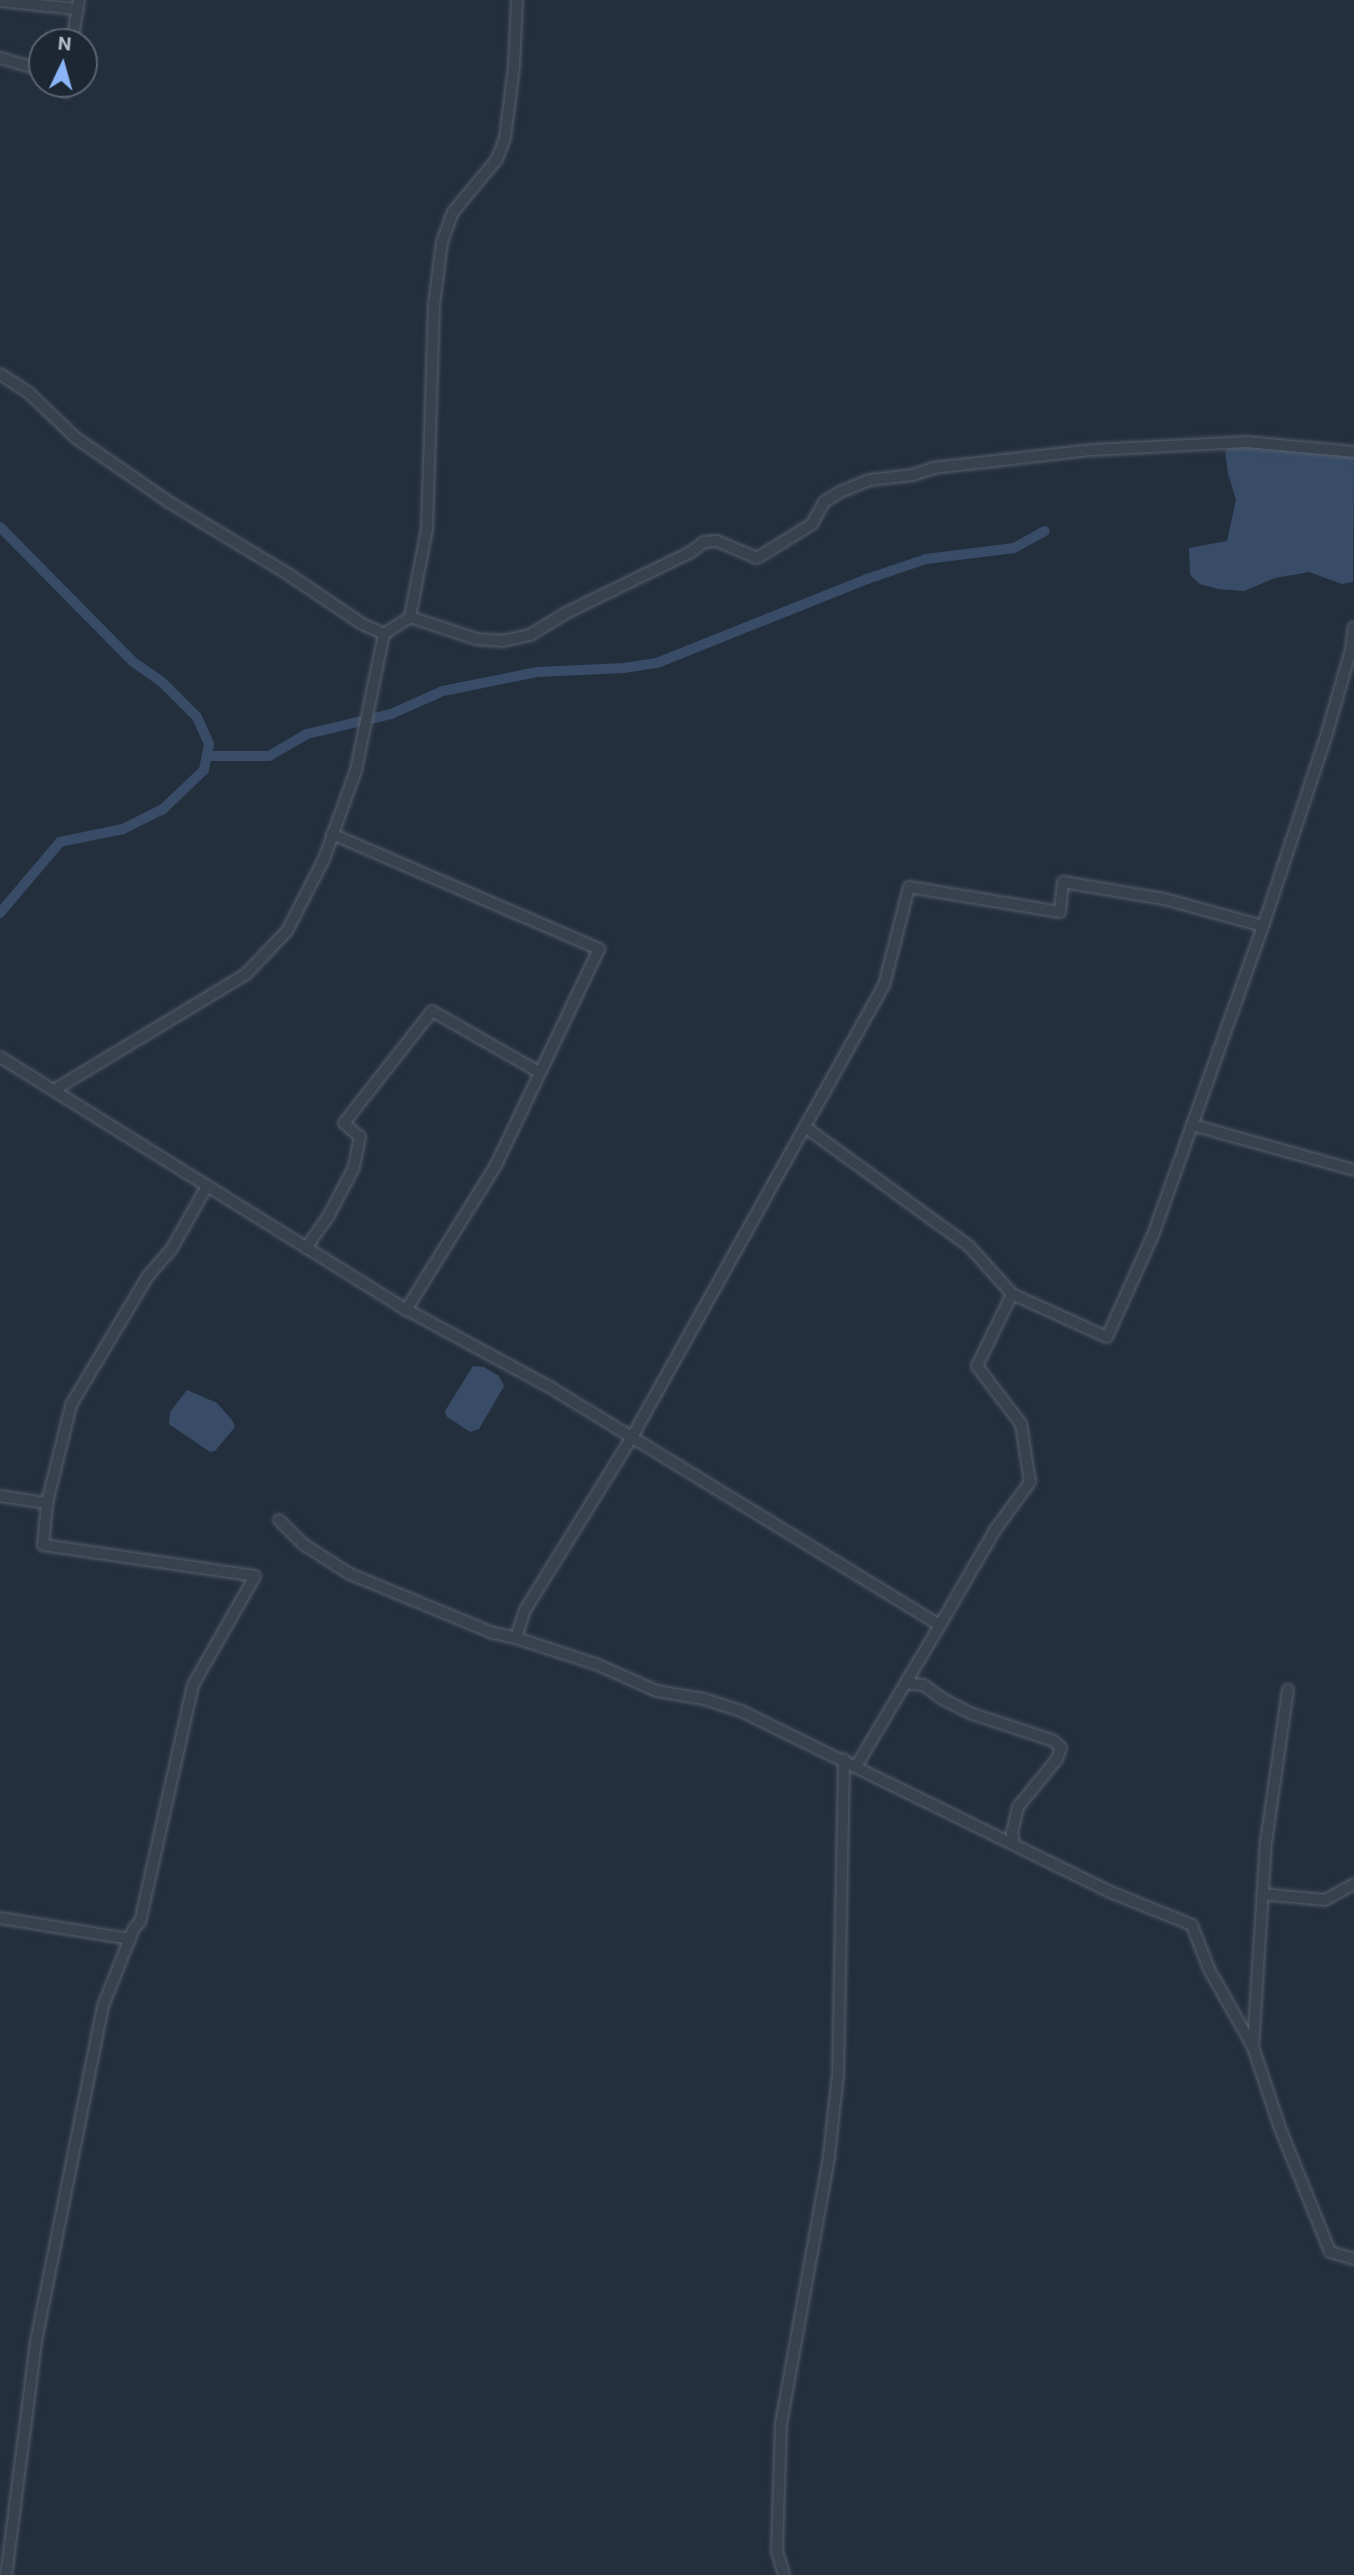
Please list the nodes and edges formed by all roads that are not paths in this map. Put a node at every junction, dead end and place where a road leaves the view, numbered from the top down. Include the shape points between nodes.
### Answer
1 (517, 0) edge
2 (0, 1) edge
3 (78, 5) edge
4 (74, 28) edge
5 (0, 58) edge
6 (28, 66) edge
7 (0, 374) edge
8 (1354, 452) edge
9 (410, 617) junction
10 (1354, 627) edge
11 (384, 634) junction
12 (332, 834) junction
13 (1263, 926) junction
14 (0, 1057) edge
15 (539, 1072) junction
16 (54, 1090) junction
17 (1192, 1125) junction
18 (805, 1128) junction
19 (1354, 1170) edge
20 (207, 1186) junction
21 (306, 1248) junction
22 (1012, 1294) junction
23 (406, 1310) junction
24 (632, 1437) junction
25 (0, 1496) edge
26 (47, 1503) junction
27 (279, 1520) dead end
28 (940, 1625) junction
29 (516, 1638) junction
30 (908, 1678) junction
31 (1288, 1690) dead end
32 (844, 1759) junction
33 (857, 1765) junction
34 (1014, 1844) junction
35 (1354, 1884) edge
36 (1262, 1894) junction
37 (0, 1918) edge
38 (130, 1938) junction
39 (1253, 2047) junction
40 (1354, 2259) edge
41 (5, 2575) edge
42 (784, 2575) edge

1 - 9 street via 505,138 497,159 453,212 442,242 434,305 427,529
2 - 3 street
3 - 4 street
5 - 6 street
7 - 11 street via 29,393 76,438 169,502
8 - 9 street via 1247,442 1053,454 933,468 869,480 840,492 824,502 812,524 757,558 717,541 704,542 530,635 502,641 476,639
9 - 11 street
10 - 13 street via 1325,740
11 - 12 street via 356,769
12 - 15 street via 599,948
12 - 16 street via 287,931 246,974
13 - 17 street
13 - 18 street via 1164,899 1063,882 1060,912 909,887 884,985
14 - 16 street
15 - 21 street via 432,1011 344,1123 360,1137 354,1167
15 - 23 street via 496,1165
16 - 20 street
17 - 19 street
17 - 22 street via 1153,1235 1107,1337
18 - 22 street via 969,1246
18 - 24 street
20 - 21 street
20 - 26 street via 71,1405
21 - 23 street
22 - 28 street via 977,1366 1021,1424 1030,1482 995,1530
23 - 24 street
24 - 28 street
24 - 29 street via 525,1610
25 - 26 street
26 - 38 street via 43,1545 255,1576 193,1685 140,1922
27 - 29 street via 303,1544 350,1574 493,1633
28 - 30 street
29 - 32 street via 598,1665 657,1691 741,1711
30 - 33 street
30 - 34 street via 973,1714 1054,1741 1061,1748 1018,1807
31 - 36 street
32 - 33 street
32 - 42 street via 838,2075 829,2156 781,2424 777,2550
33 - 34 street
34 - 39 street via 1108,1891 1192,1925 1209,1969
35 - 36 street via 1325,1899
36 - 39 street
37 - 38 street
38 - 41 street via 103,2006 43,2306
39 - 40 street via 1330,2252

